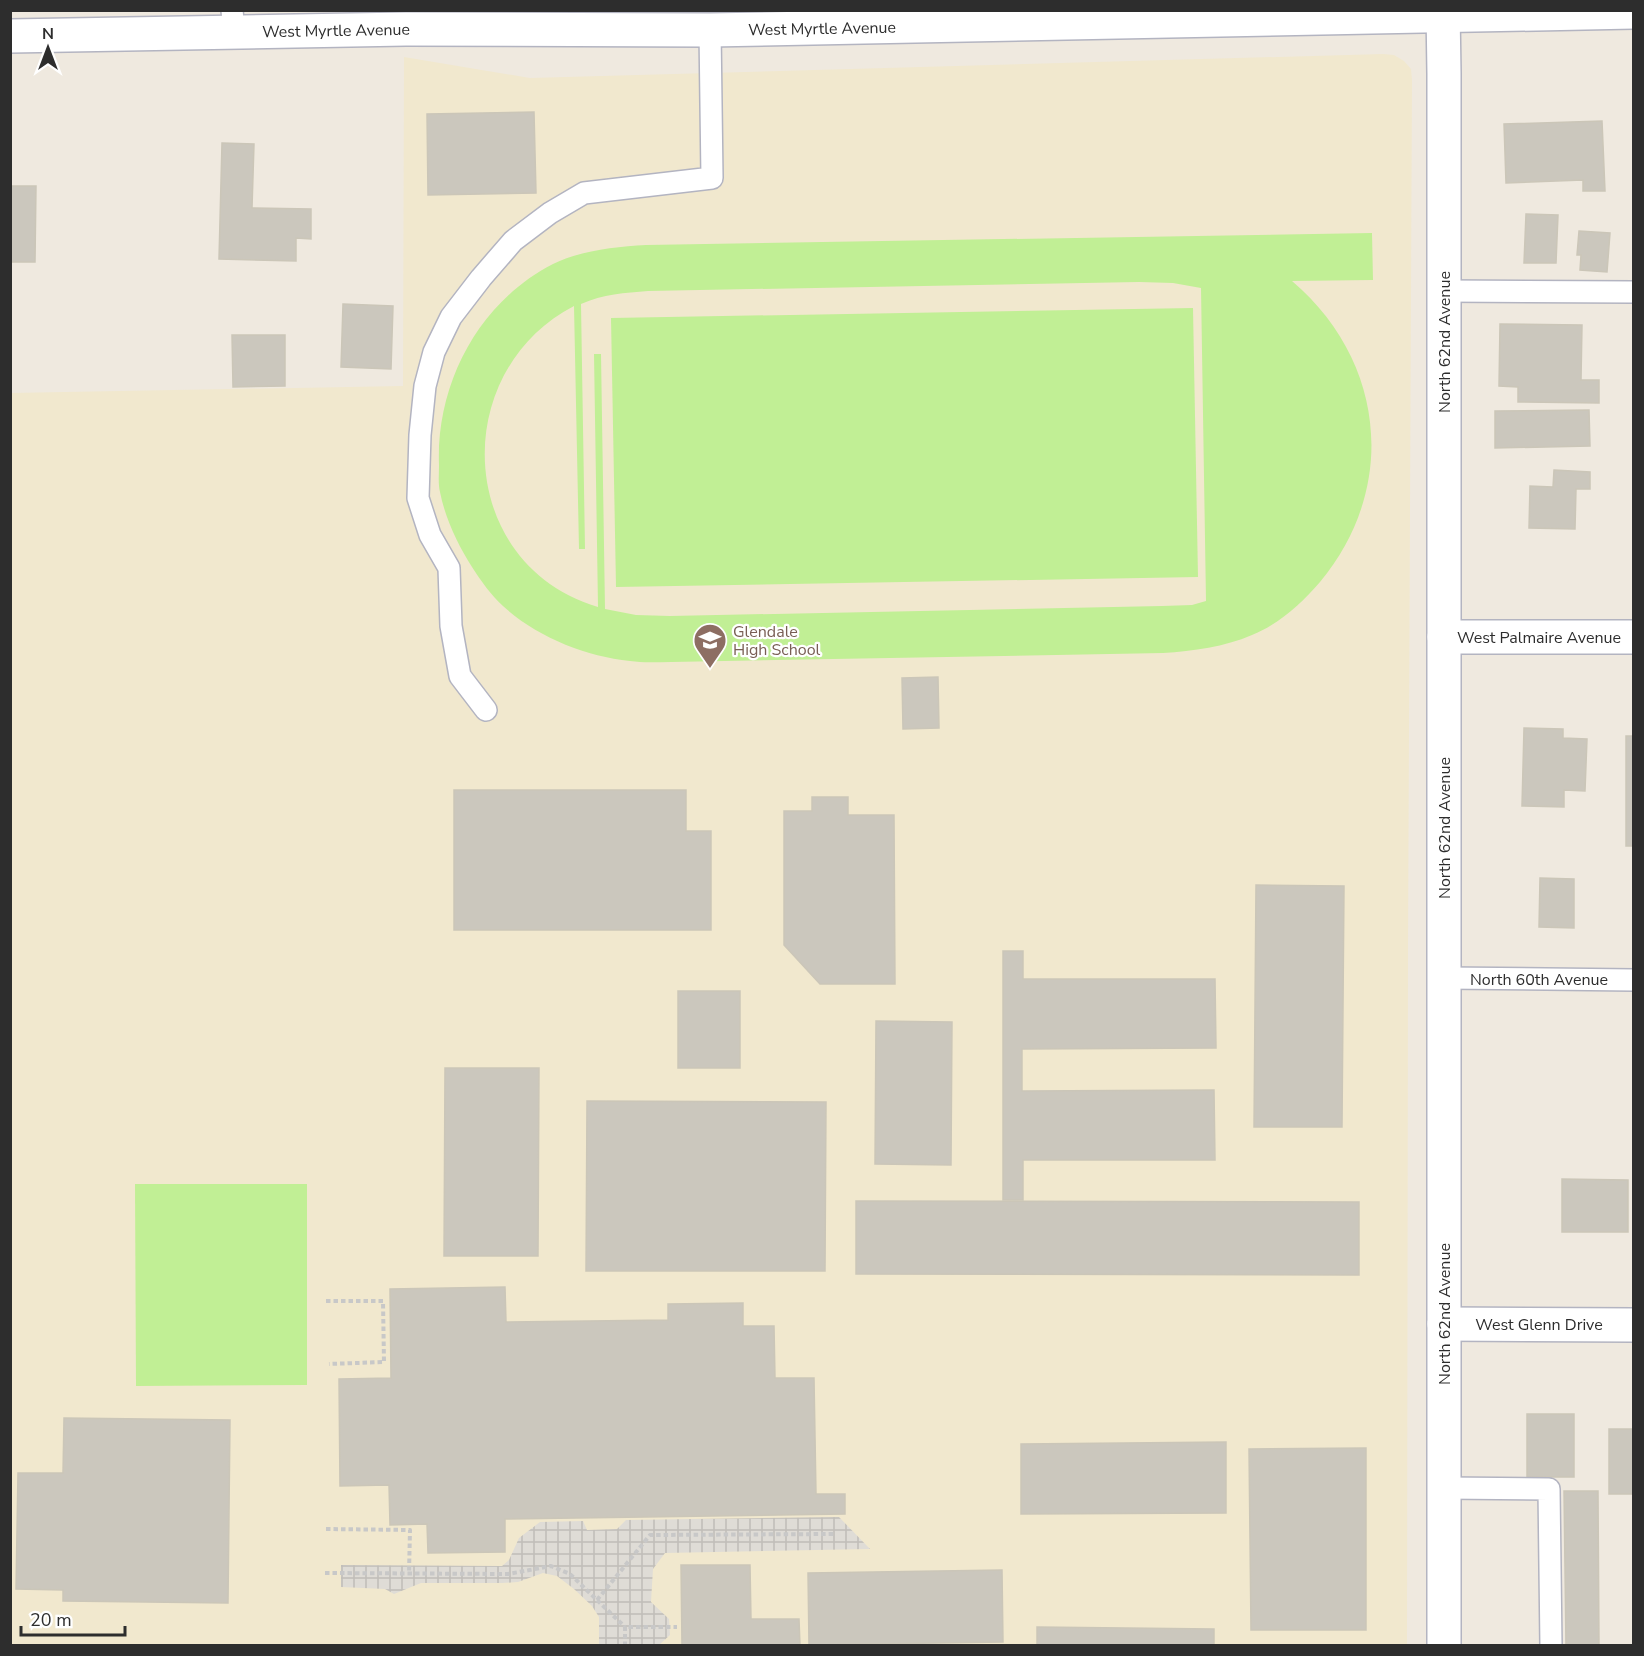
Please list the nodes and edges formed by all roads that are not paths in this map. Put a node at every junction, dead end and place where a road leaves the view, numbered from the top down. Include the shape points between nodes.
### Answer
1 (1634, 12) edge
2 (1443, 13) edge
3 (406, 20) edge
4 (233, 21) edge
5 (710, 30) junction
6 (10, 36) edge
7 (1444, 291) junction
8 (1634, 292) edge
9 (1444, 637) junction
10 (1634, 637) edge
11 (486, 710) dead end
12 (1444, 978) junction
13 (1634, 980) edge
14 (1444, 1324) junction
15 (1634, 1325) edge
16 (1444, 1488) junction
17 (1444, 1646) edge
18 (1551, 1646) edge

1 - 2 street, West Myrtle Avenue
2 - 5 street, West Myrtle Avenue
2 - 7 street, North 62nd Avenue
3 - 4 street, West Myrtle Avenue
3 - 5 street, West Myrtle Avenue
4 - 6 street, West Myrtle Avenue
5 - 11 lane via 712,178 584,193 550,213 513,240 481,278 451,317 434,352 425,386 418,498 430,535 449,568 451,626 460,676
7 - 8 lane
7 - 9 street, North 62nd Avenue
9 - 10 street, West Palmaire Avenue
9 - 12 street, North 62nd Avenue
12 - 13 lane, North 60th Avenue
12 - 14 street, North 62nd Avenue
14 - 15 street, West Glenn Drive
14 - 16 street, North 62nd Avenue
16 - 17 street, North 62nd Avenue
16 - 18 lane via 1549,1489

